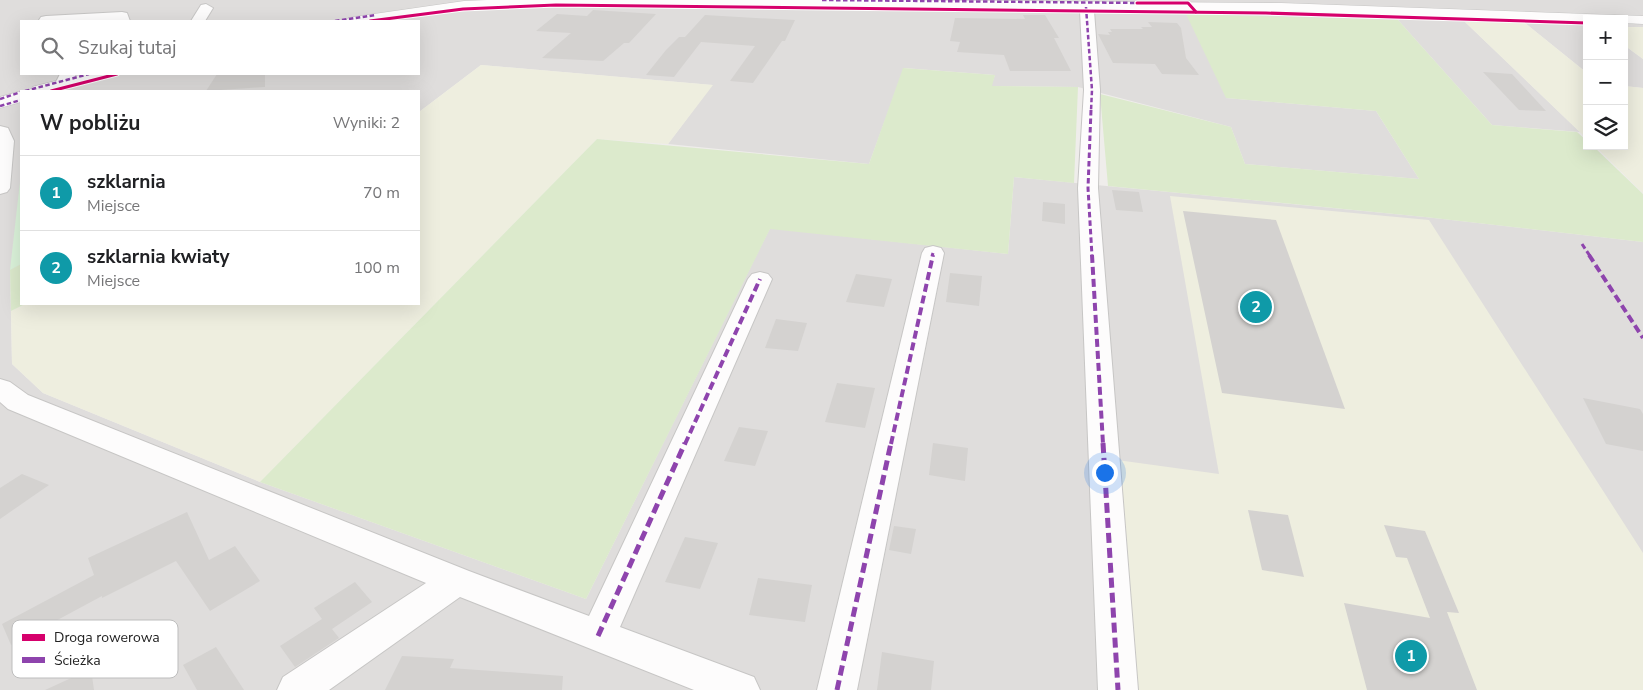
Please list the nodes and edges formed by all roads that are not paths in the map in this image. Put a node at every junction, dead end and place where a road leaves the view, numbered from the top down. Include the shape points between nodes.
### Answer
1 (1084, 5) junction
2 (206, 8) dead end
3 (1583, 18) edge
4 (1628, 19) edge
5 (46, 20) edge
6 (123, 20) edge
7 (199, 20) edge
8 (360, 20) edge
9 (1643, 20) edge
10 (95, 75) edge
11 (65, 79) edge
12 (40, 90) edge
13 (20, 96) edge
14 (0, 103) edge
15 (0, 131) edge
16 (0, 188) edge
17 (933, 253) dead end
18 (760, 279) dead end
19 (0, 388) edge
20 (457, 581) junction
21 (598, 636) junction
22 (297, 690) edge
23 (740, 690) edge
24 (837, 690) edge
25 (1118, 690) edge

1 - 3 street via 1281,7
1 - 8 street via 527,2 447,7
1 - 25 street via 1087,10 1092,90 1088,188
2 - 7 street
4 - 9 street
5 - 6 street via 122,16
10 - 11 street
11 - 12 street
13 - 14 street
15 - 16 street via 5,141
17 - 24 street
18 - 21 street
19 - 20 street via 18,402
20 - 21 street
20 - 22 street
21 - 23 street

